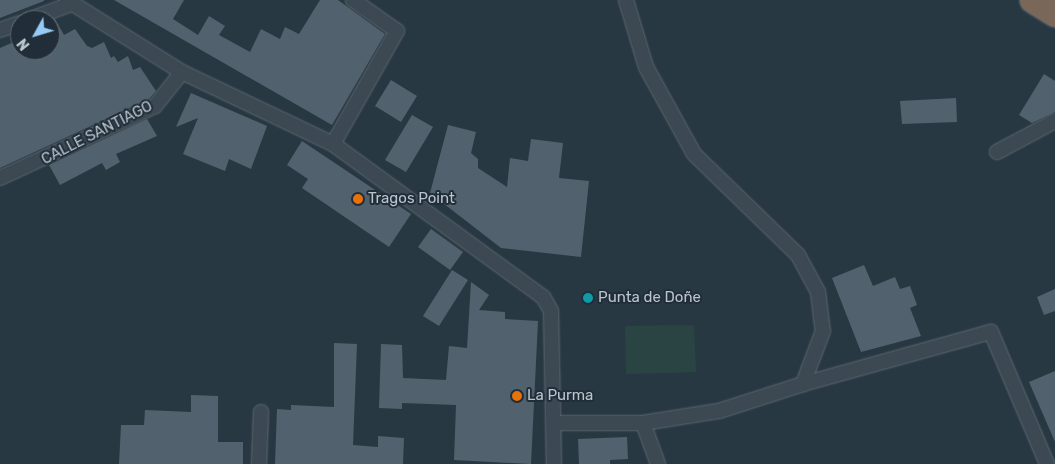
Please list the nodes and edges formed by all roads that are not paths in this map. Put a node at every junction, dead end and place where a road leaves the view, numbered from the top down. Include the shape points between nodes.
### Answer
1 (353, 0) edge
2 (626, 0) edge
3 (1034, 0) edge
4 (69, 2) edge
5 (51, 10) edge
6 (1055, 14) edge
7 (182, 72) junction
8 (1055, 121) edge
9 (333, 144) junction
10 (997, 152) dead end
11 (0, 178) edge
12 (803, 384) junction
13 (262, 412) dead end
14 (554, 423) junction
15 (643, 423) junction
16 (258, 464) edge
17 (554, 464) edge
18 (658, 464) edge
19 (1047, 464) edge

1 - 9 street via 397,30
2 - 12 street via 646,67 694,154 798,255 818,292 823,331
3 - 6 highway
4 - 5 street
4 - 7 street
7 - 9 street
7 - 11 street, CALLE SANTIAGO via 154,106
8 - 10 street
9 - 14 street via 544,297 551,311
12 - 15 street via 719,411
12 - 19 street via 991,332
13 - 16 street
14 - 15 street
14 - 17 street
15 - 18 street

